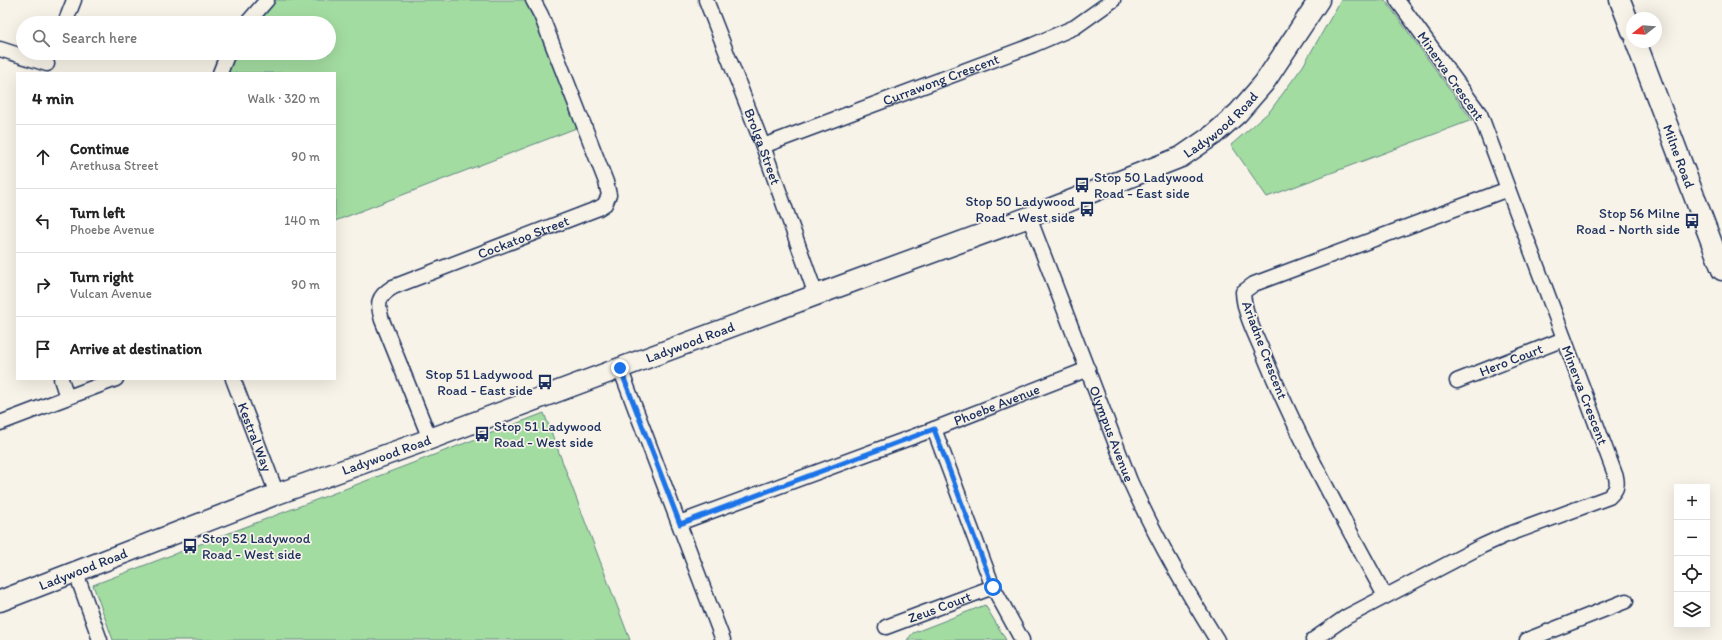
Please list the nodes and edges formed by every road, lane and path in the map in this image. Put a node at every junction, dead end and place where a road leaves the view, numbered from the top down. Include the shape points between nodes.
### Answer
1 (74, 0) edge
2 (267, 0) edge
3 (533, 0) edge
4 (706, 0) edge
5 (1113, 0) edge
6 (1320, 0) edge
7 (1397, 0) edge
8 (1620, 0) edge
9 (68, 16) edge
10 (253, 16) edge
11 (1626, 16) edge
12 (1638, 48) edge
13 (0, 49) edge
14 (16, 54) edge
15 (38, 60) edge
16 (225, 60) edge
17 (48, 63) edge
18 (220, 72) edge
19 (762, 146) junction
20 (1508, 189) junction
21 (1029, 217) junction
22 (1722, 270) edge
23 (816, 295) junction
24 (1564, 339) junction
25 (620, 368) junction
26 (1088, 369) junction
27 (61, 380) edge
28 (113, 380) edge
29 (233, 380) edge
30 (1457, 381) dead end
31 (67, 397) junction
32 (0, 423) edge
33 (934, 429) junction
34 (430, 440) junction
35 (277, 494) junction
36 (680, 524) junction
37 (76, 573) junction
38 (993, 587) junction
39 (1385, 596) junction
40 (0, 601) edge
41 (1626, 601) dead end
42 (886, 627) dead end
43 (100, 640) edge
44 (723, 640) edge
45 (1022, 640) edge
46 (1217, 640) edge
47 (1313, 640) edge
48 (1527, 640) edge

1 - 9 street
2 - 10 street
3 - 34 street, Cockatoo Street via 606,182 608,195 605,204 599,208 393,286 384,292 379,299 382,320
4 - 19 street, Brolga Street
5 - 19 street, Currawong Crescent via 1075,26 1033,45
6 - 21 street, Ladywood Road via 1264,83 1238,113 1213,135 1181,157
7 - 20 street, Minerva Crescent via 1480,114
8 - 11 street
12 - 22 street, Milne Road
13 - 14 street
15 - 17 street
16 - 18 street
19 - 23 street, Brolga Street
20 - 24 street, Minerva Crescent
20 - 39 street, Ariadne Crescent via 1254,284 1244,292 1244,304 1270,370 1300,435
21 - 23 street, Ladywood Road
21 - 26 street, Olympus Avenue
23 - 25 street, Ladywood Road
24 - 30 street, Hero Court
24 - 39 street, Minerva Crescent via 1616,477 1616,488 1609,497 1496,539
25 - 34 street, Ladywood Road
25 - 36 street
26 - 33 street, Phoebe Avenue
26 - 46 street, Olympus Avenue via 1143,510 1189,596
27 - 31 street
28 - 31 street
29 - 35 street, Kestral Way
31 - 32 street
33 - 36 street, Phoebe Avenue
33 - 38 street
34 - 35 street, Ladywood Road
35 - 37 street, Ladywood Road
36 - 44 street
37 - 40 street, Ladywood Road
37 - 43 street
38 - 42 street, Zeus Court
38 - 45 street
39 - 47 street, Minerva Crescent via 1346,617
41 - 48 street

